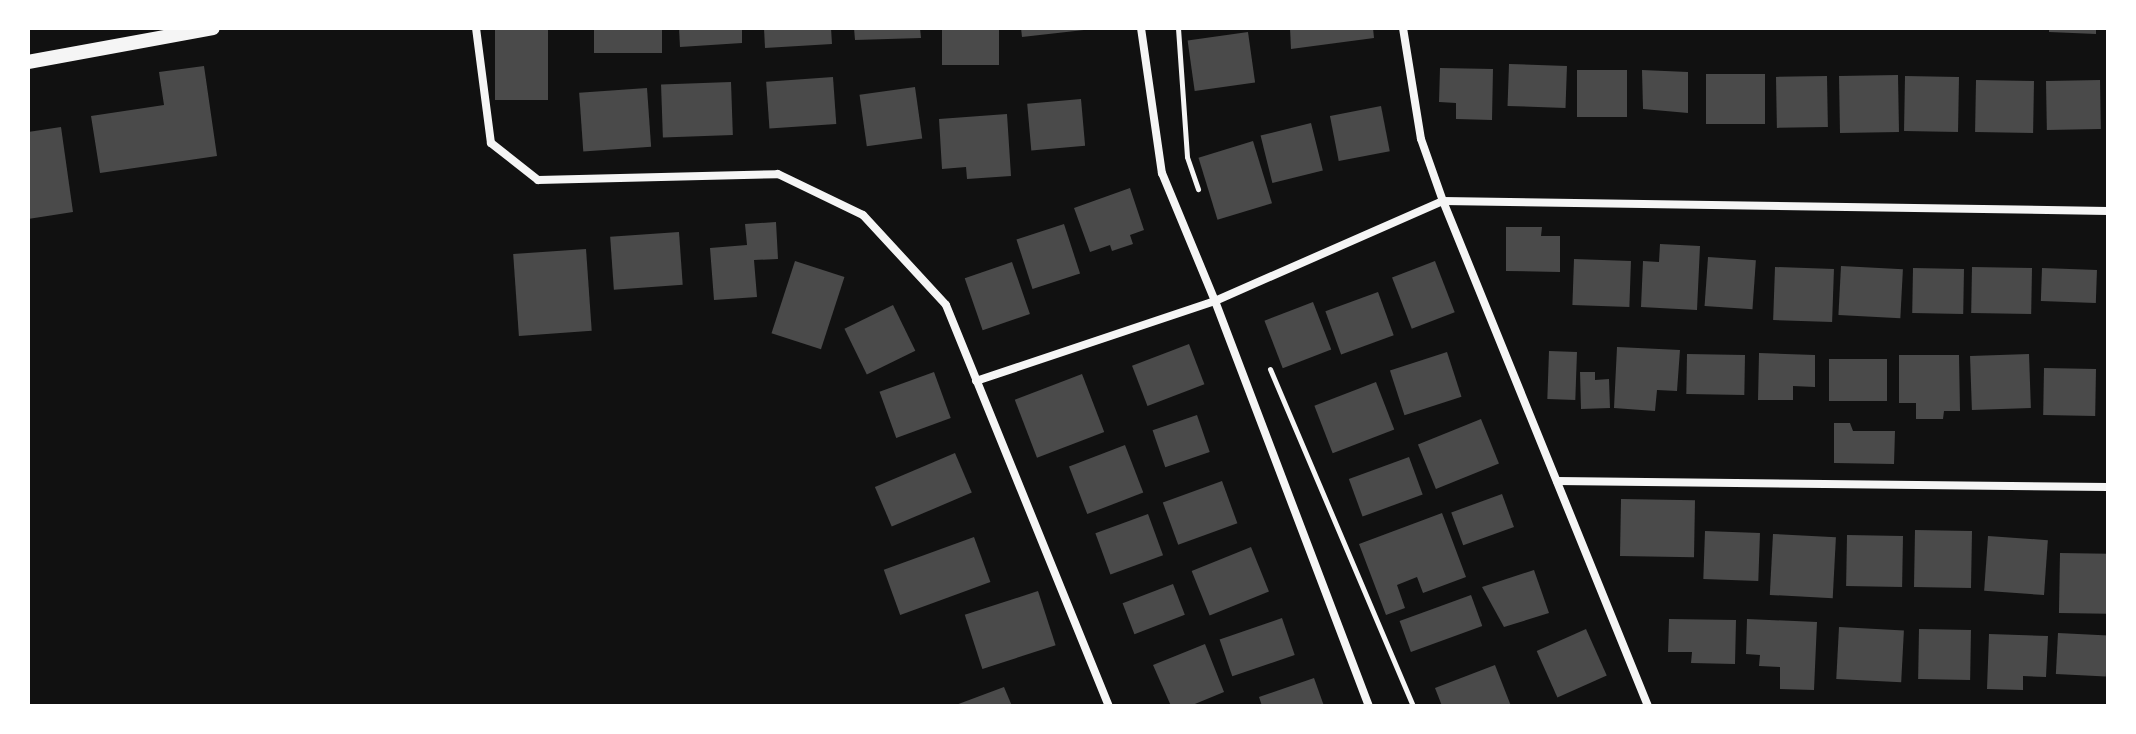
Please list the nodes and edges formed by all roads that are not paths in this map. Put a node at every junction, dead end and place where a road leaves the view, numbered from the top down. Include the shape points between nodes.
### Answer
1 (213, 28) edge
2 (476, 28) edge
3 (1141, 28) edge
4 (1403, 28) edge
5 (28, 62) edge
6 (1443, 201) junction
7 (2108, 211) edge
8 (1215, 301) junction
9 (976, 381) junction
10 (1557, 481) junction
11 (2108, 487) edge
12 (1109, 706) edge
13 (1369, 706) edge
14 (1648, 706) edge

1 - 5 street
2 - 9 street via 491,143 538,180 778,174 863,215 946,305
3 - 8 street via 1162,173
4 - 6 street via 1421,139
6 - 7 street
6 - 8 street
6 - 10 street
8 - 9 street
8 - 13 street
9 - 12 street
10 - 11 street
10 - 14 street

